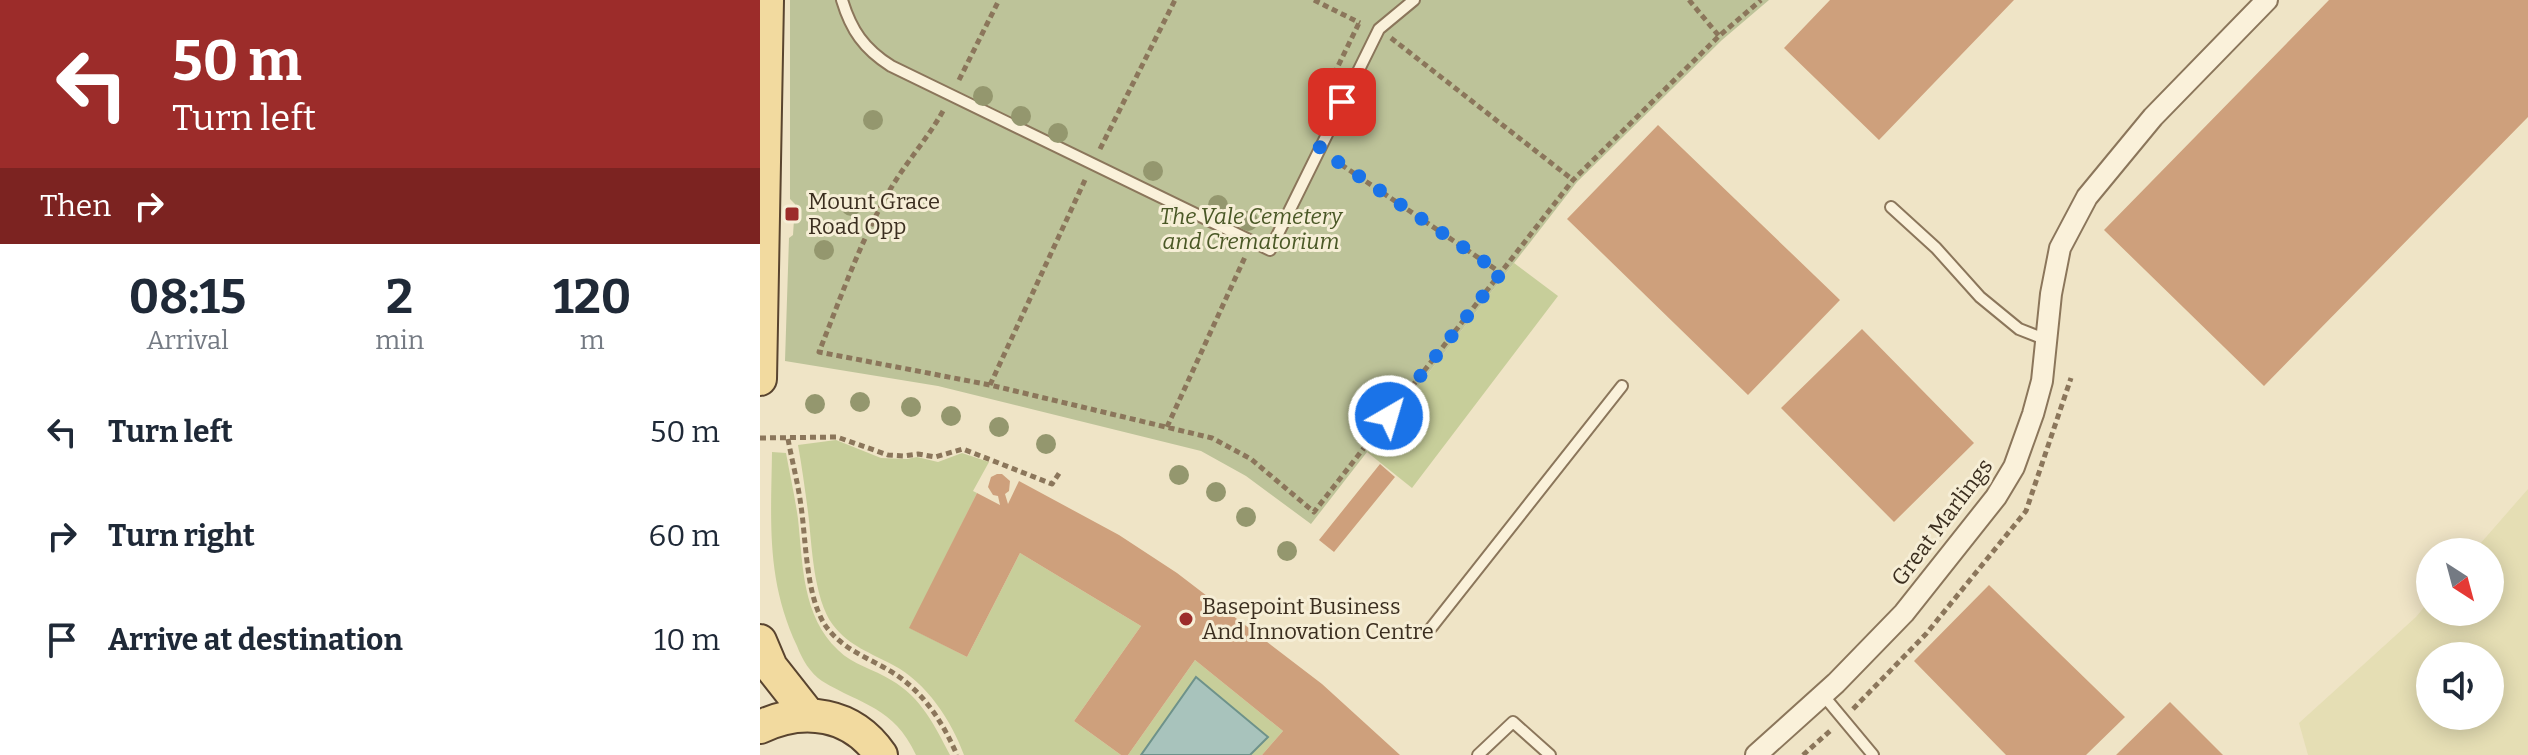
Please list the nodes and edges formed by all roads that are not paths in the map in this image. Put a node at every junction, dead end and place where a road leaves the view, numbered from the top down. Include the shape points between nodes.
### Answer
1 (767, 0) edge
2 (842, 0) edge
3 (1414, 0) edge
4 (2267, 0) edge
5 (762, 105) edge
6 (1891, 207) dead end
7 (2047, 340) junction
8 (760, 379) edge
9 (1622, 386) dead end
10 (1431, 628) dead end
11 (760, 641) edge
12 (1823, 695) junction
13 (808, 714) junction
14 (760, 727) edge
15 (881, 755) edge
16 (1478, 755) edge
17 (1550, 755) edge
18 (1756, 755) edge
19 (1873, 755) edge

1 - 5 main road
2 - 3 lane via 855,35 891,66 1270,250 1378,30
4 - 7 street, Great Marlings via 2153,117 2087,197 2060,248
5 - 8 main road
6 - 7 lane via 1980,297 2019,329
7 - 12 street, Great Marlings via 2033,414 2014,467 1996,497 1904,613
9 - 10 lane
11 - 13 main road via 771,667
12 - 18 street, Great Marlings
12 - 19 lane
13 - 14 main road
13 - 15 main road via 845,723
16 - 17 lane via 1513,722

